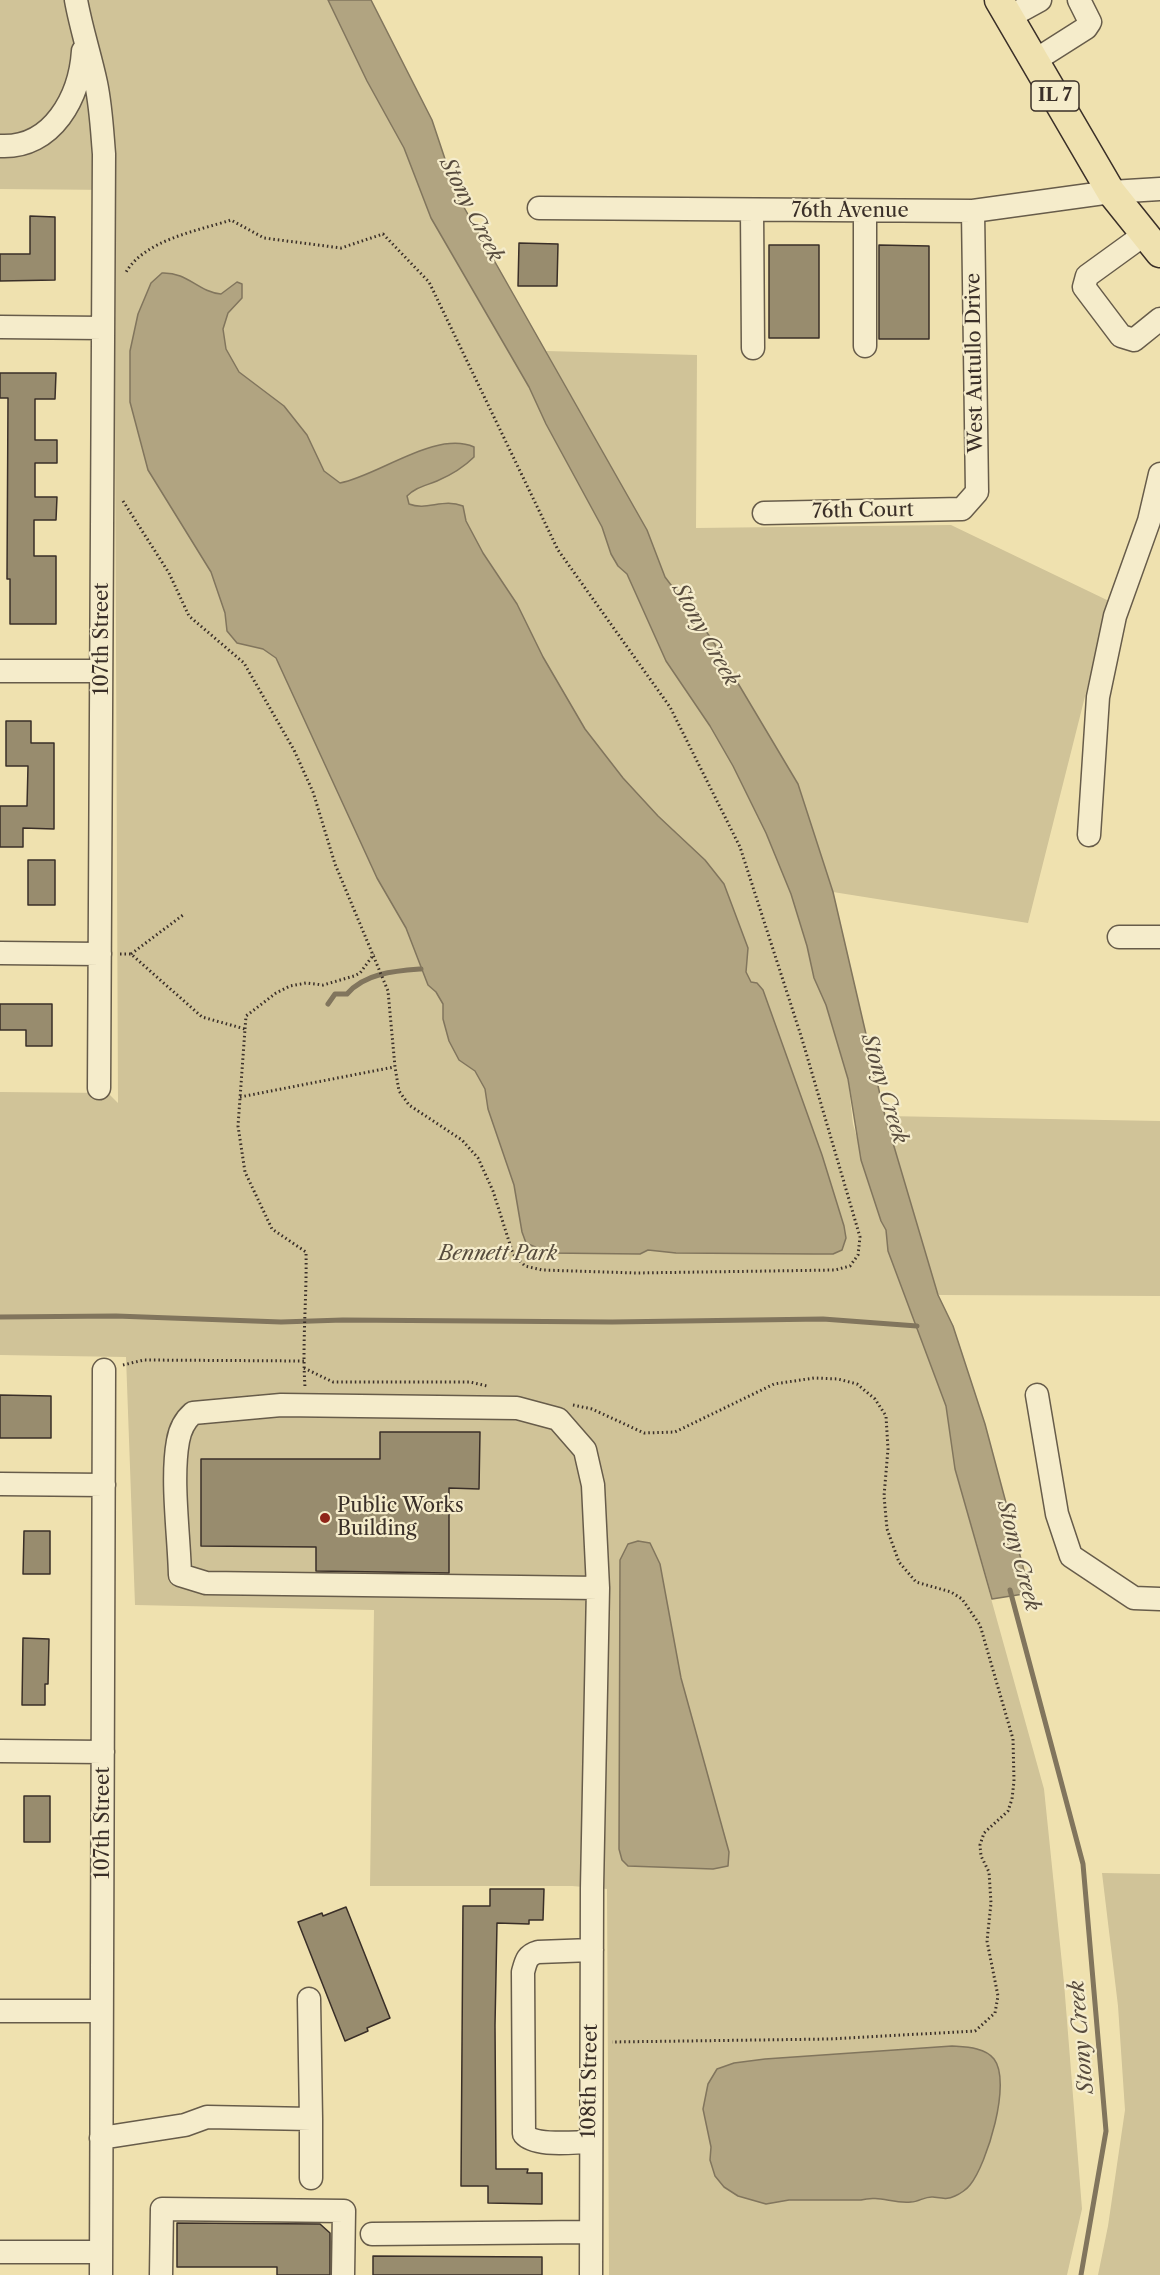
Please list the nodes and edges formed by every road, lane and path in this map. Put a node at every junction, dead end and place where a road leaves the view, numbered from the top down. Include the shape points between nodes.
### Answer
1 (76, 0) edge
2 (1040, 0) edge
3 (1079, 0) edge
4 (1004, 8) edge
5 (84, 40) junction
6 (1034, 61) junction
7 (0, 146) edge
8 (1160, 189) edge
9 (1111, 192) junction
10 (539, 208) dead end
11 (752, 210) junction
12 (865, 211) junction
13 (972, 212) junction
14 (1152, 243) edge
15 (123, 276) dead end
16 (1160, 319) edge
17 (0, 327) edge
18 (104, 328) junction
19 (865, 346) dead end
20 (753, 348) dead end
21 (103, 470) junction
22 (1160, 474) edge
23 (962, 509) joint
24 (764, 513) dead end
25 (0, 671) edge
26 (101, 671) junction
27 (1089, 835) dead end
28 (183, 915) dead end
29 (1119, 937) dead end
30 (1160, 937) edge
31 (0, 953) edge
32 (100, 954) junction
33 (131, 954) junction
34 (375, 956) junction
35 (245, 1029) junction
36 (394, 1067) junction
37 (99, 1088) dead end
38 (240, 1097) junction
39 (304, 1368) dead end
40 (104, 1370) joint
41 (492, 1387) dead end
42 (1036, 1395) dead end
43 (570, 1404) dead end
44 (0, 1484) edge
45 (104, 1485) junction
46 (598, 1588) junction
47 (1160, 1599) edge
48 (0, 1751) edge
49 (103, 1752) junction
50 (592, 1950) junction
51 (309, 1999) dead end
52 (0, 2011) edge
53 (101, 2011) junction
54 (591, 2043) junction
55 (311, 2119) junction
56 (101, 2138) junction
57 (590, 2142) junction
58 (311, 2178) dead end
59 (589, 2232) junction
60 (372, 2234) dead end
61 (0, 2252) edge
62 (101, 2252) junction
63 (101, 2275) edge
64 (161, 2275) edge
65 (343, 2275) edge
66 (591, 2275) edge

1 - 5 street
2 - 4 street
3 - 6 street via 1090,22 1086,28
4 - 6 main road, IL 7
5 - 7 street via 77,88 55,124 25,144
5 - 18 street, 107th Street via 102,115
6 - 9 main road, IL 7
8 - 9 street, 76th Avenue
9 - 13 street, 76th Avenue
9 - 14 main road, IL 7
10 - 11 street, 76th Avenue
11 - 12 street, 76th Avenue
11 - 20 street
12 - 13 street, 76th Avenue
12 - 19 street
13 - 23 street, West Autullo Drive via 977,492
14 - 16 street via 1087,276 1084,287 1121,336 1134,340
15 - 36 path via 153,246 231,220 264,238 341,248 383,234 429,282 558,550 670,706 740,847 857,1226 858,1255 850,1266 835,1269 636,1273 525,1266 513,1254 478,1158 462,1140 409,1105 399,1091
17 - 18 street
18 - 21 street, 107th Street
21 - 26 street, 107th Street
21 - 34 path via 169,573 189,616 244,663 294,750 313,792 335,864
22 - 27 street via 1149,521 1115,616 1098,697
23 - 24 street, 76th Court
25 - 26 street
26 - 32 street, 107th Street
28 - 33 path
29 - 30 street
31 - 32 street
32 - 33 path
32 - 37 street, 107th Street
33 - 35 path via 202,1017
34 - 35 path via 354,976 323,985 290,986 276,993 246,1016
34 - 36 path via 388,991
35 - 38 path
36 - 38 path
38 - 40 path via 238,1126 245,1172 272,1229 306,1252 304,1361 144,1360
39 - 41 path via 333,1382 470,1382
40 - 45 street, 107th Street
42 - 47 street via 1057,1514 1071,1556 1134,1598
43 - 54 path via 592,1409 644,1433 675,1432 774,1384 814,1378 857,1384 875,1399 886,1416 887,1530 899,1562 916,1581 963,1599 980,1624 1013,1739 1012,1799 1008,1811 984,1833 980,1845 989,1872 987,1941 998,1996 995,2013 975,2031 829,2039
44 - 45 street
45 - 49 street, 107th Street
46 - 46 street, 108th Street via 593,1485 585,1450 558,1419 517,1408 281,1405 193,1413 185,1420 178,1440 176,1472 180,1575 206,1582
46 - 50 street, 108th Street
48 - 49 street
49 - 53 street, 107th Street
50 - 54 street, 108th Street
50 - 57 street via 530,1954 523,1972 524,2134 541,2142
51 - 55 street
52 - 53 street
53 - 56 street, 107th Street
54 - 57 street, 108th Street
55 - 56 street via 207,2117 185,2125
55 - 58 street
56 - 62 street, 107th Street
57 - 59 street, 108th Street
59 - 60 street
59 - 66 street, 108th Street
61 - 62 street
62 - 63 street, 107th Street
64 - 65 street via 162,2209 344,2211

